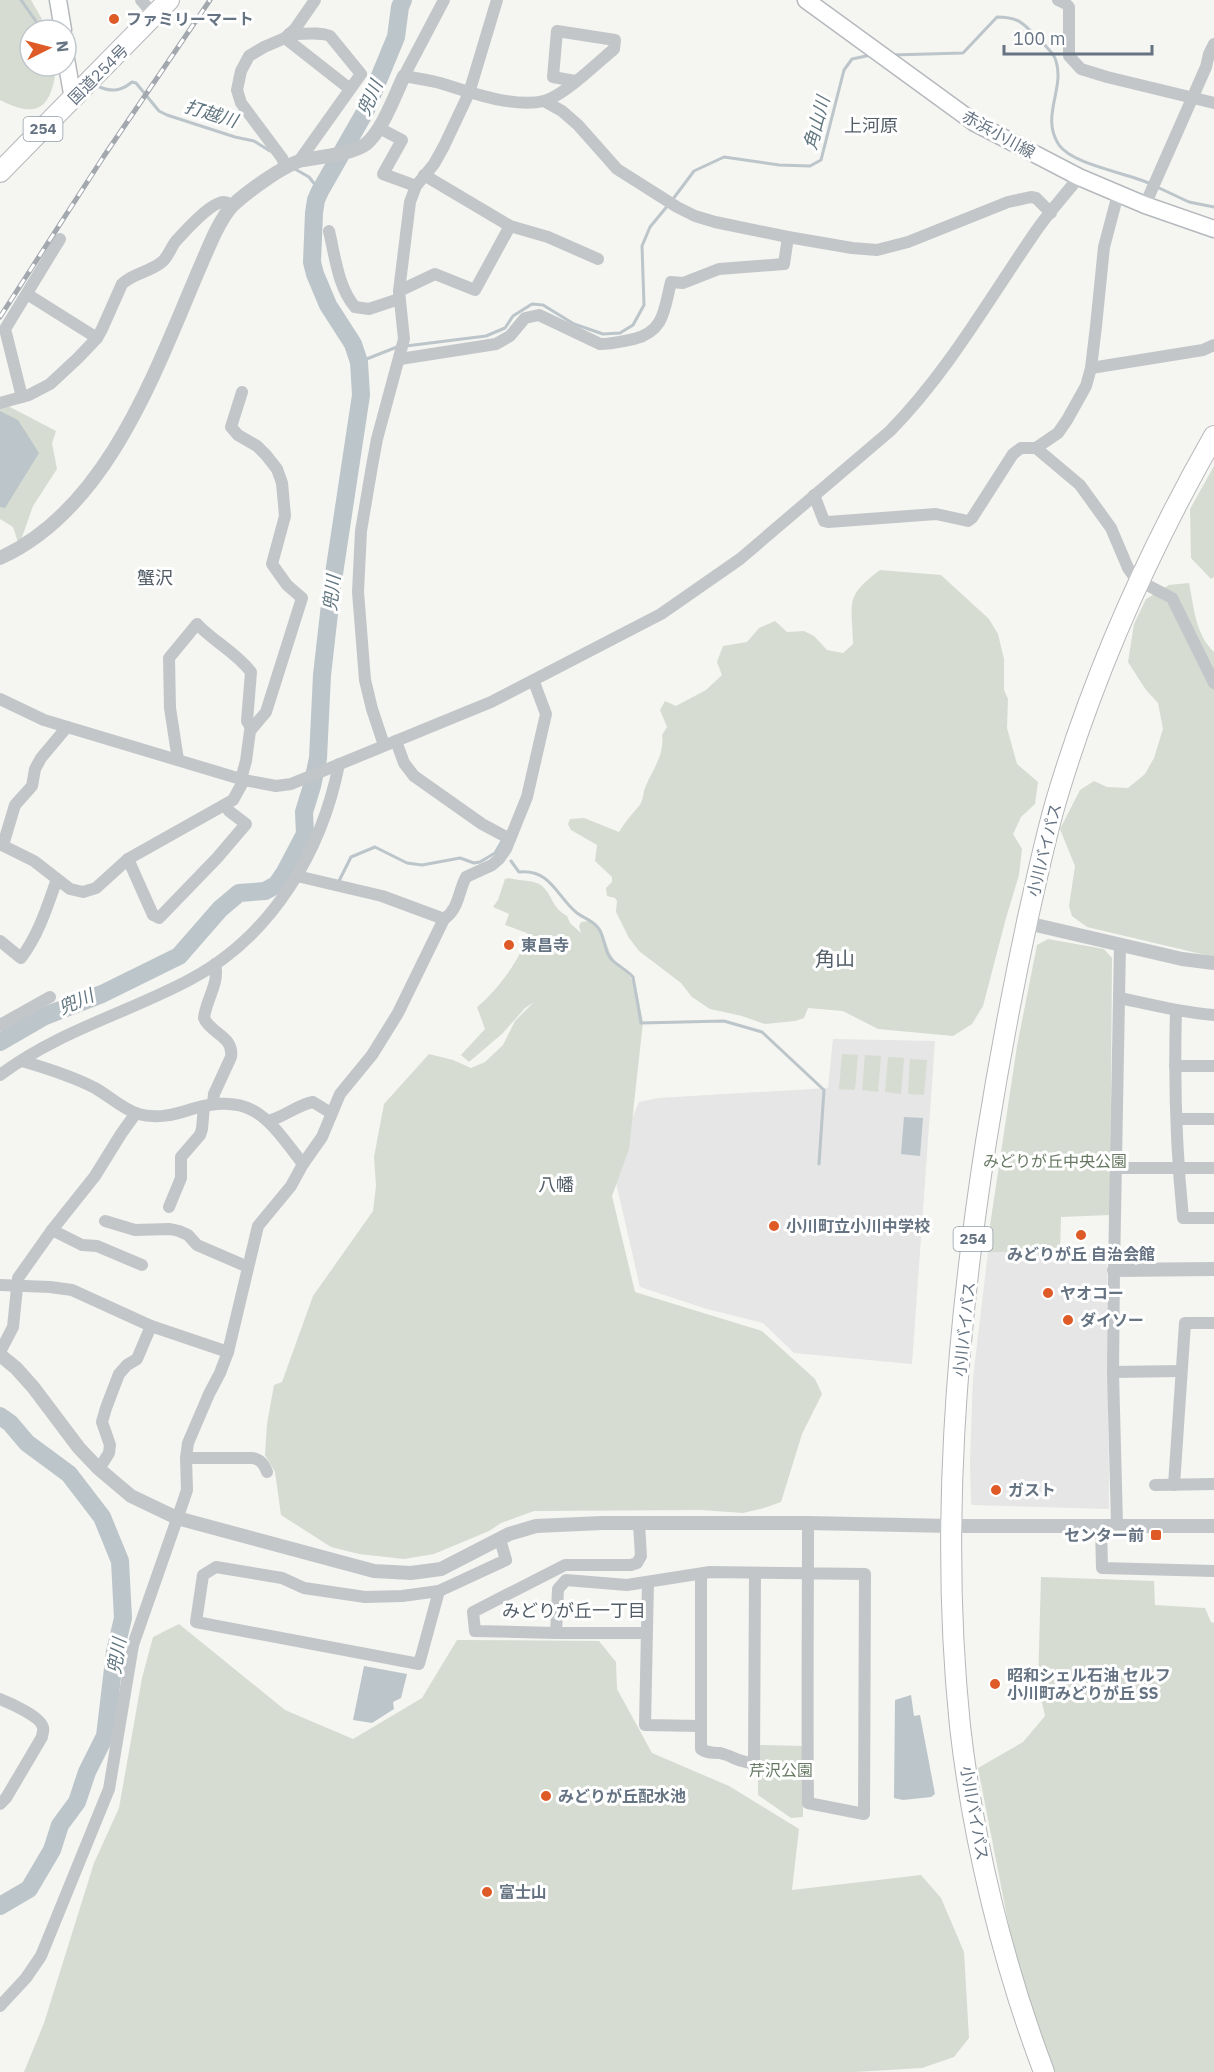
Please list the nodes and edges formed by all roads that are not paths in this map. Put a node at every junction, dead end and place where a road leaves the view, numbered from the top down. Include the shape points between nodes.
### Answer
1 (58, 0) edge
2 (141, 0) edge
3 (169, 0) edge
4 (315, 0) edge
5 (444, 0) edge
6 (497, 0) edge
7 (806, 0) edge
8 (1058, 0) edge
9 (155, 16) junction
10 (61, 18) edge
11 (287, 36) junction
12 (1214, 44) edge
13 (404, 76) junction
14 (78, 78) edge
15 (575, 81) junction
16 (84, 88) junction
17 (350, 88) junction
18 (469, 93) junction
19 (1192, 98) junction
20 (544, 101) junction
21 (1214, 102) edge
22 (378, 128) junction
23 (293, 164) junction
24 (0, 172) edge
25 (424, 176) junction
26 (1078, 177) junction
27 (416, 186) junction
28 (1118, 194) junction
29 (1150, 194) junction
30 (233, 206) junction
31 (1052, 213) junction
32 (510, 226) junction
33 (1214, 229) edge
34 (329, 231) dead end
35 (788, 237) junction
36 (60, 238) dead end
37 (598, 259) dead end
38 (27, 294) junction
39 (399, 295) junction
40 (97, 338) junction
41 (1214, 345) edge
42 (400, 359) junction
43 (1091, 368) junction
44 (242, 392) dead end
45 (22, 397) junction
46 (0, 403) edge
47 (1214, 436) edge
48 (1036, 448) junction
49 (814, 495) junction
50 (0, 558) edge
51 (1139, 579) junction
52 (534, 682) junction
53 (1214, 683) edge
54 (0, 699) edge
55 (67, 727) junction
56 (251, 728) junction
57 (390, 743) junction
58 (178, 760) junction
59 (339, 764) junction
60 (243, 779) junction
61 (225, 805) junction
62 (510, 839) junction
63 (1, 845) edge
64 (128, 859) junction
65 (297, 876) junction
66 (57, 879) junction
67 (444, 919) junction
68 (1027, 923) junction
69 (0, 941) edge
70 (1120, 944) junction
71 (1214, 963) edge
72 (215, 964) junction
73 (50, 997) dead end
74 (1119, 998) junction
75 (1176, 1011) junction
76 (1214, 1015) edge
77 (0, 1025) edge
78 (22, 1061) junction
79 (1175, 1066) junction
80 (1214, 1066) edge
81 (0, 1075) edge
82 (208, 1105) junction
83 (136, 1113) junction
84 (331, 1113) junction
85 (1177, 1119) junction
86 (1214, 1119) edge
87 (268, 1121) junction
88 (303, 1164) junction
89 (1117, 1168) junction
90 (1178, 1168) junction
91 (1214, 1168) edge
92 (169, 1207) dead end
93 (1214, 1218) edge
94 (105, 1221) dead end
95 (52, 1230) junction
96 (142, 1265) dead end
97 (248, 1267) junction
98 (1214, 1269) edge
99 (1114, 1270) junction
100 (0, 1285) edge
101 (16, 1285) junction
102 (1214, 1323) edge
103 (151, 1326) junction
104 (228, 1352) junction
105 (0, 1354) edge
106 (1181, 1371) junction
107 (1113, 1372) junction
108 (186, 1458) junction
109 (99, 1469) junction
110 (267, 1472) dead end
111 (1214, 1484) edge
112 (1155, 1485) dead end
113 (1174, 1485) junction
114 (177, 1518) junction
115 (808, 1523) junction
116 (639, 1524) junction
117 (1117, 1525) junction
118 (951, 1526) junction
119 (1101, 1526) junction
120 (1214, 1526) edge
121 (500, 1539) junction
122 (1214, 1571) edge
123 (754, 1573) junction
124 (808, 1573) junction
125 (701, 1574) junction
126 (648, 1582) junction
127 (439, 1591) junction
128 (556, 1633) junction
129 (646, 1633) junction
130 (0, 1699) edge
131 (700, 1726) junction
132 (0, 1804) edge
133 (0, 2006) edge
134 (1044, 2072) edge

1 - 10 main road
2 - 9 street
3 - 9 highway, 国道254号 / 254
4 - 11 street
5 - 13 street
6 - 18 street
7 - 26 main road, 赤浜小川線 via 975,123
8 - 19 street via 1068,7 1070,56 1081,69
9 - 16 highway, 国道254号 / 254
11 - 17 street
11 - 17 street via 330,36 361,74
11 - 23 street via 249,56 237,90 246,113 282,158
12 - 19 street
13 - 18 street
13 - 22 street
14 - 16 main road
15 - 15 street via 553,77 557,31 615,40 614,49
15 - 20 street
16 - 24 highway, 国道254号 / 254
17 - 23 street
18 - 20 street via 505,100
18 - 25 street via 434,165
19 - 21 street
19 - 29 street
20 - 35 street via 578,125 618,169 657,196 695,216
22 - 23 street via 365,144 353,150
22 - 27 street via 402,140 383,174
23 - 30 street
25 - 27 street
25 - 32 street
26 - 28 main road, 赤浜小川線
26 - 31 street
27 - 39 street via 410,202
28 - 29 main road, 赤浜小川線
28 - 43 street via 1104,247
29 - 33 main road, 赤浜小川線
30 - 40 street via 221,202 191,225 164,260 126,279
30 - 50 street via 216,232 133,420 114,452 55,522
31 - 35 street via 1031,196 877,250
31 - 49 street via 910,411
32 - 37 street via 548,237
32 - 39 street via 475,290 435,274
34 - 39 street via 343,287 355,307 369,309
35 - 42 street via 784,264 719,269 683,283 671,282 662,318 646,335 600,344 539,315 525,318 510,336 496,344
36 - 38 street
38 - 40 street
38 - 45 street via 5,329
39 - 42 street via 405,328
40 - 45 street via 50,384
41 - 43 street
42 - 57 street via 372,466 361,531 358,592 365,680 372,709
43 - 48 street via 1086,386 1067,420 1058,433
44 - 56 street via 231,427 266,454 277,469 285,498 285,516 272,564 302,598 266,712
45 - 46 street
47 - 51 highway, 小川バイパス / 254
48 - 49 street via 1021,448 1013,454 968,521 936,514 828,522 824,521
48 - 51 street via 1080,485 1111,528 1128,568
49 - 52 street via 740,559 676,605
51 - 53 street via 1172,598
51 - 68 highway, 小川バイパス / 254 via 1113,637 1066,768
52 - 57 street
52 - 62 street via 546,714 545,727
54 - 55 street
55 - 58 street
55 - 63 street via 41,758 32,786 15,805
56 - 58 street via 247,721 251,672 238,656 211,639 197,624 169,658 170,708
56 - 60 street
57 - 59 street
57 - 62 street via 414,776
58 - 60 street
59 - 60 street via 291,784 276,786
59 - 65 street via 327,812
60 - 61 street via 238,794
61 - 64 street
61 - 64 street via 246,824 159,918 153,915
62 - 67 street via 500,859 466,877 456,907
63 - 66 street via 34,861
64 - 66 street via 96,888 83,892 70,889
65 - 67 street via 382,896
65 - 72 street via 267,918
66 - 69 street via 40,928 21,958
67 - 84 street via 398,1013 372,1055 340,1094
68 - 70 street
68 - 118 highway, 小川バイパス / 254 via 976,1204 958,1382
70 - 71 street
70 - 74 street
72 - 78 street via 174,988 73,1032
72 - 82 street via 216,979 204,1018 229,1041 232,1051
73 - 77 street
74 - 75 street
74 - 89 street
75 - 76 street
75 - 79 street
78 - 81 street
78 - 83 street via 85,1083
79 - 80 street
79 - 85 street
82 - 83 street via 171,1116
82 - 87 street via 241,1104
82 - 92 street via 200,1135 181,1157 181,1178
83 - 95 street via 95,1176
84 - 87 street via 313,1102
84 - 88 street via 322,1137
85 - 86 street
85 - 90 street
87 - 88 street
88 - 97 street via 291,1186 258,1226
89 - 90 street
89 - 99 street
90 - 91 street
90 - 93 street via 1183,1218
94 - 97 street via 135,1230 170,1229
95 - 96 street via 82,1245 92,1244
95 - 101 street
97 - 104 street
98 - 99 street
99 - 107 street
100 - 101 street
101 - 103 street via 72,1290
101 - 105 street via 13,1327
102 - 106 street via 1185,1323
103 - 104 street
103 - 109 street via 137,1359 119,1374 106,1408 102,1422 110,1445
104 - 108 street via 188,1443
105 - 109 street via 33,1387
106 - 107 street
106 - 113 street
107 - 117 street
108 - 110 street via 253,1458 264,1464
108 - 114 street via 187,1490
109 - 114 street via 131,1496
111 - 113 street
112 - 113 street
114 - 121 street via 374,1571 411,1573 441,1569
114 - 133 street via 133,1645 109,1789 41,1956
115 - 116 street
115 - 118 street
115 - 124 street
116 - 121 street via 536,1526
116 - 128 street via 641,1556 637,1563 565,1565 474,1612 475,1631
117 - 119 street
117 - 120 street
118 - 119 street
118 - 134 highway, 小川バイパス / 254 via 954,1657 969,1793 1012,1973
119 - 122 street via 1102,1568
121 - 127 street via 506,1560
123 - 124 street
123 - 125 street
123 - 131 street via 754,1763 701,1749
124 - 124 street via 808,1803 864,1814 865,1574
125 - 126 street
125 - 131 street
126 - 128 street via 613,1585 566,1580 558,1589
126 - 129 street
127 - 127 street via 419,1664 196,1622 203,1575 216,1567 282,1578 304,1588 365,1597
128 - 129 street
129 - 131 street via 645,1725
130 - 132 street via 19,1707 44,1727 42,1737

